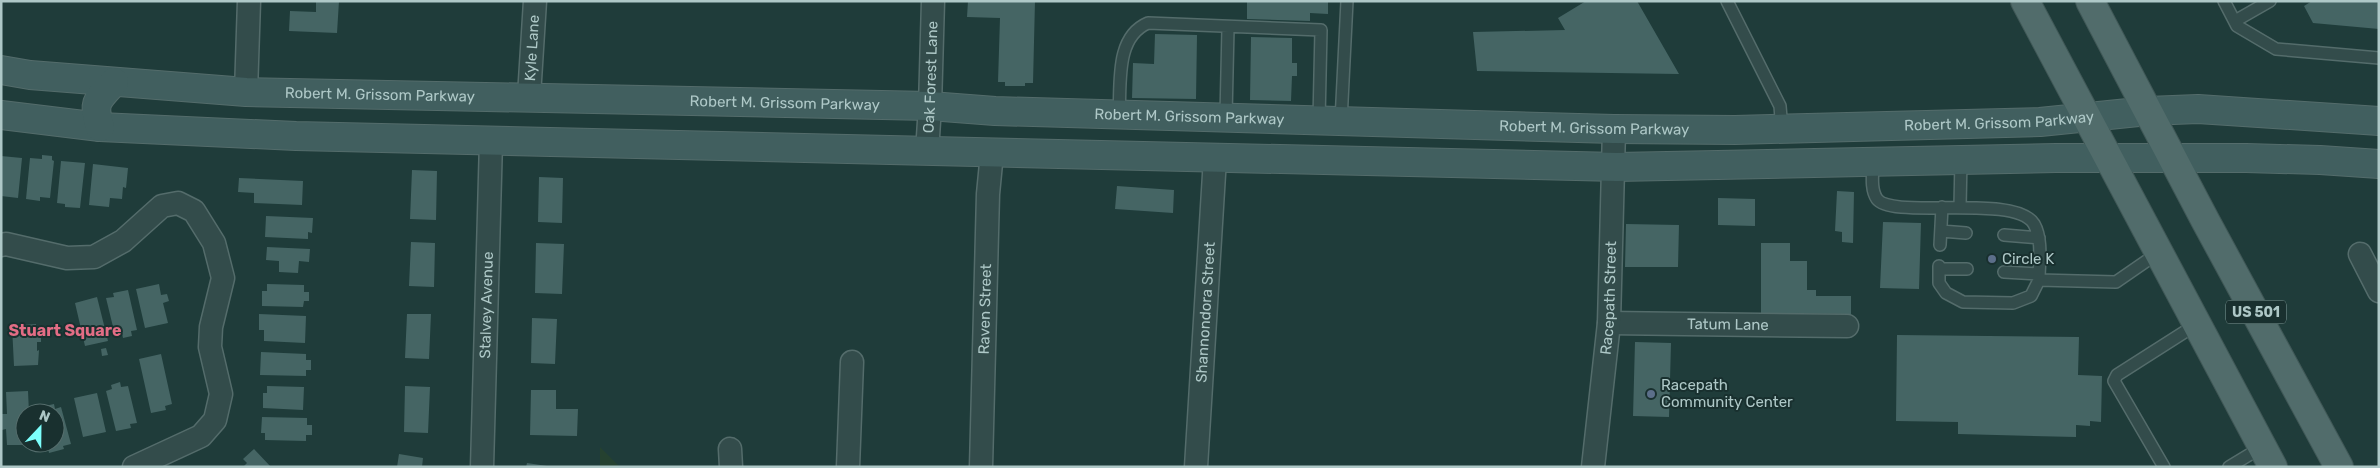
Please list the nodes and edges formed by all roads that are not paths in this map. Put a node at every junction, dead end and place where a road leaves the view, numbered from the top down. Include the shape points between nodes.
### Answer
1 (249, 1) edge
2 (535, 1) edge
3 (933, 1) edge
4 (1347, 1) edge
5 (1727, 1) edge
6 (2025, 1) edge
7 (2090, 1) edge
8 (2224, 1) edge
9 (2270, 1) edge
10 (2234, 21) junction
11 (1228, 28) junction
12 (2379, 58) edge
13 (1, 70) edge
14 (114, 82) junction
15 (246, 92) junction
16 (529, 96) junction
17 (930, 106) junction
18 (2148, 111) junction
19 (1119, 114) junction
20 (1, 115) edge
21 (1226, 116) junction
22 (2086, 118) junction
23 (1330, 121) junction
24 (2379, 121) edge
25 (100, 127) junction
26 (1614, 129) junction
27 (1782, 130) junction
28 (491, 142) junction
29 (926, 152) junction
30 (992, 153) junction
31 (1215, 158) junction
32 (2108, 158) junction
33 (2172, 158) junction
34 (1961, 159) junction
35 (1874, 161) junction
36 (2379, 164) edge
37 (1614, 167) junction
38 (1942, 207) junction
39 (1960, 208) junction
40 (1941, 231) junction
41 (1966, 233) dead end
42 (2004, 235) dead end
43 (2039, 238) junction
44 (1940, 245) dead end
45 (1, 246) edge
46 (2158, 253) junction
47 (2360, 254) dead end
48 (1967, 269) dead end
49 (2004, 272) dead end
50 (2039, 277) junction
51 (2379, 291) edge
52 (1609, 323) junction
53 (2197, 324) junction
54 (1847, 326) dead end
55 (852, 362) dead end
56 (2267, 457) edge
57 (134, 467) edge
58 (482, 467) edge
59 (848, 467) edge
60 (981, 467) edge
61 (1196, 467) edge
62 (1593, 467) edge
63 (2164, 467) edge
64 (2229, 467) edge
65 (2339, 467) edge

1 - 15 street
2 - 16 street, Kyle Lane
3 - 17 street, Oak Forest Lane
4 - 23 lane
5 - 27 lane via 1780,106
6 - 22 main road
7 - 18 main road, US 501
8 - 10 lane
9 - 10 lane
10 - 12 lane via 2276,49
11 - 19 lane via 1148,23 1136,28 1128,40 1122,62
11 - 21 lane
11 - 23 lane via 1321,30
13 - 14 main road, Robert M. Grissom Parkway
14 - 15 main road, Robert M. Grissom Parkway
14 - 25 main road via 98,99 95,111
15 - 16 main road, Robert M. Grissom Parkway
16 - 17 main road, Robert M. Grissom Parkway
17 - 19 main road, Robert M. Grissom Parkway
17 - 29 street, Oak Forest Lane
18 - 22 main road, Robert M. Grissom Parkway
18 - 24 main road, Robert M. Grissom Parkway via 2239,110
18 - 33 main road, US 501
19 - 21 main road, Robert M. Grissom Parkway
20 - 25 main road
21 - 23 main road, Robert M. Grissom Parkway
22 - 27 main road, Robert M. Grissom Parkway via 1973,125
22 - 32 main road
23 - 26 main road, Robert M. Grissom Parkway
25 - 28 main road
26 - 27 main road, Robert M. Grissom Parkway
26 - 37 street, Racepath Street
28 - 29 main road
28 - 58 street, Stalvey Avenue
29 - 30 main road
30 - 31 main road
30 - 60 street, Raven Street via 988,194
31 - 37 main road
31 - 61 street, Shannondora Street
32 - 33 main road
32 - 34 main road
32 - 46 main road
33 - 36 main road
33 - 65 main road, US 501
34 - 35 main road
34 - 39 lane
35 - 37 main road
35 - 38 lane via 1873,191 1878,200 1892,207
37 - 52 street, Racepath Street
38 - 39 lane
38 - 40 lane
39 - 43 lane via 2014,212 2033,222
40 - 41 lane
40 - 44 lane
42 - 43 lane
43 - 50 lane
45 - 57 street via 6,244 68,258 94,257 123,240 162,206 178,203 194,212 214,243 223,278 211,327 210,347 221,394 215,420 201,436
46 - 50 lane via 2116,282
46 - 53 main road
47 - 51 street
48 - 50 lane via 1939,267 1939,283 1946,293 1963,302 2013,303 2031,296
49 - 50 lane
52 - 54 street, Tatum Lane
52 - 62 street, Racepath Street
53 - 56 main road
53 - 63 lane via 2116,375 2114,381
55 - 59 street
56 - 64 lane

